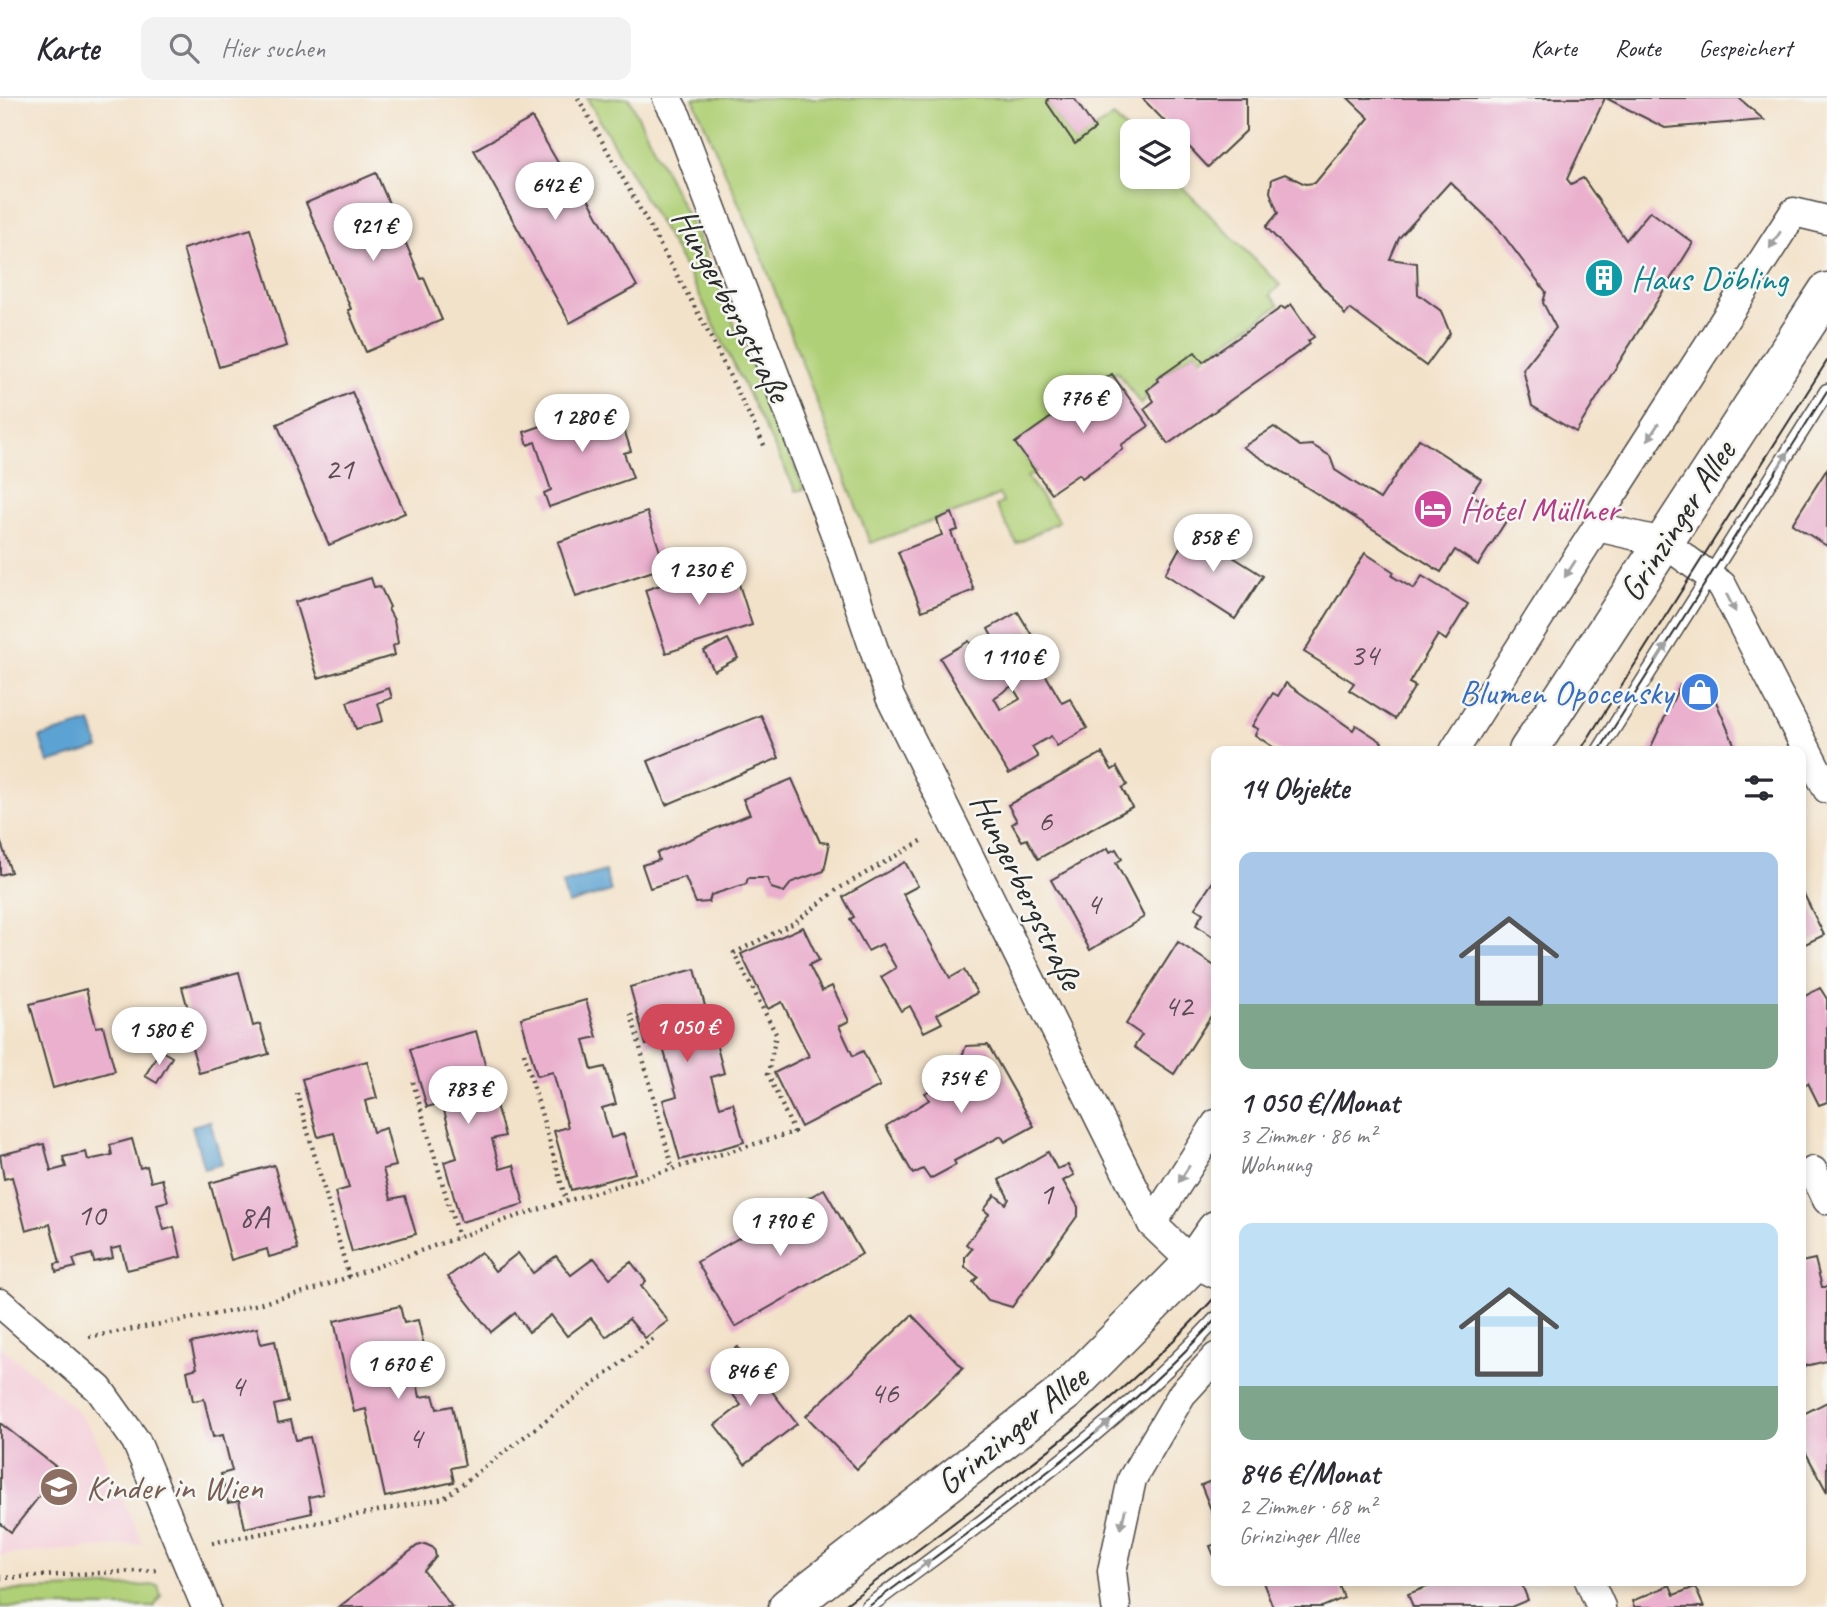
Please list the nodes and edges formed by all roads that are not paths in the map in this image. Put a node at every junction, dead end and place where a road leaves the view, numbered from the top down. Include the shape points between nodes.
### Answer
1 (667, 98) edge
2 (1827, 220) edge
3 (1827, 292) edge
4 (1827, 391) edge
5 (1597, 527) junction
6 (1664, 542) junction
7 (1710, 576) junction
8 (1457, 746) edge
9 (1531, 746) edge
10 (1602, 746) edge
11 (1805, 746) edge
12 (1806, 748) edge
13 (1827, 789) edge
14 (1211, 1132) edge
15 (1813, 1171) edge
16 (1827, 1200) edge
17 (1152, 1224) junction
18 (1211, 1247) edge
19 (1205, 1268) edge
20 (0, 1303) edge
21 (1211, 1324) edge
22 (1211, 1362) edge
23 (1592, 1586) edge
24 (206, 1607) edge
25 (788, 1607) edge
26 (868, 1607) edge
27 (1116, 1607) edge
28 (1601, 1607) edge

1 - 17 street, Hungerbergstraße via 834,531 890,696
2 -> 5 street, Grinzinger Allee via 1794,212 1603,509
3 - 6 street, Grinzinger Allee
7 -> 4 lane
5 - 6 street
5 -> 8 street, Grinzinger Allee
6 - 7 street
6 - 9 street, Grinzinger Allee
10 -> 7 lane
7 -> 11 street via 1722,585
12 -> 13 street
14 -> 17 street
15 - 16 street
17 - 19 street, Hungerbergstraße
18 - 19 street, Grinzinger Allee
19 - 25 street, Grinzinger Allee via 1065,1392
20 - 24 street via 99,1389 136,1441
26 -> 21 lane via 1109,1422
22 -> 27 street via 1182,1394 1132,1479 1112,1571
23 - 28 street

